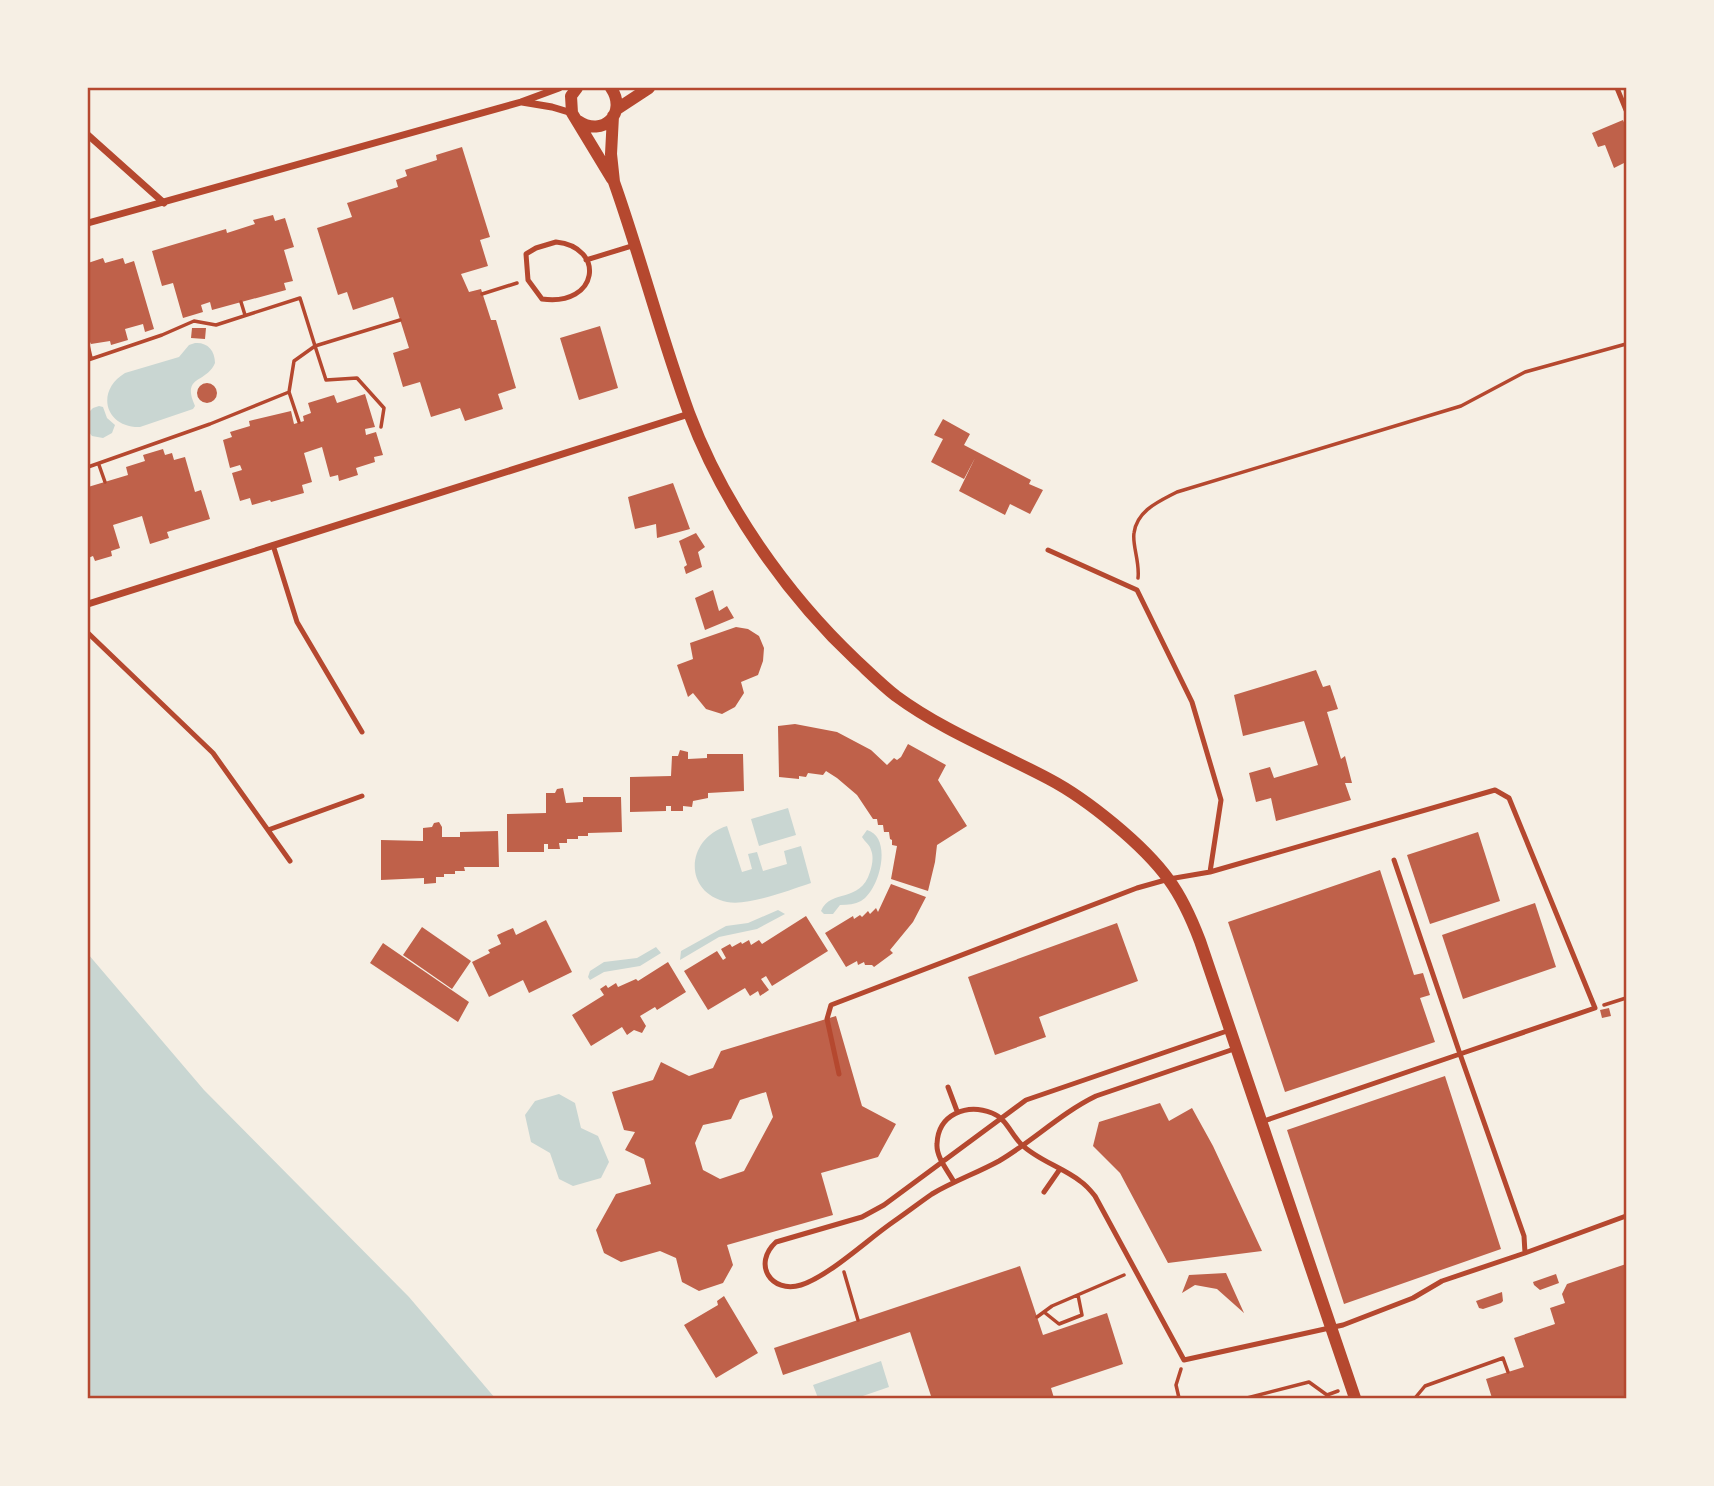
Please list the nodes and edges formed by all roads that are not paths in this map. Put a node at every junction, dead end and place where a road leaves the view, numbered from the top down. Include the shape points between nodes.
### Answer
1 (559, 88) edge
2 (577, 88) edge
3 (611, 88) edge
4 (649, 88) edge
5 (1617, 88) edge
6 (521, 102) junction
7 (1626, 110) edge
8 (615, 112) junction
9 (573, 116) junction
10 (88, 135) edge
11 (614, 182) junction
12 (164, 203) junction
13 (88, 223) edge
14 (635, 245) junction
15 (586, 260) junction
16 (689, 414) junction
17 (273, 545) junction
18 (1048, 550) dead end
19 (88, 604) edge
20 (88, 633) edge
21 (362, 732) dead end
22 (362, 796) dead end
23 (268, 830) junction
24 (1394, 860) dead end
25 (290, 861) dead end
26 (1210, 872) junction
27 (1169, 879) junction
28 (1231, 1030) junction
29 (1237, 1048) junction
30 (1460, 1054) junction
31 (839, 1074) dead end
32 (948, 1087) dead end
33 (957, 1111) junction
34 (1000, 1117) junction
35 (1261, 1122) junction
36 (1021, 1145) junction
37 (942, 1162) junction
38 (1060, 1169) junction
39 (954, 1182) junction
40 (1044, 1192) dead end
41 (1626, 1216) edge
42 (1525, 1253) junction
43 (1330, 1328) junction
44 (1352, 1392) edge

1 - 6 street
2 - 9 street via 571,96
3 - 8 street
4 - 8 street
5 - 7 lane
6 - 9 street
6 - 12 street
8 - 9 street via 609,122 595,127
8 - 11 street via 611,142
9 - 11 street
10 - 12 street
11 - 14 street
12 - 13 street
14 - 15 lane
14 - 16 street
15 - 15 lane via 579,249 565,243 536,248 526,254 528,280 542,299 572,296 587,286
16 - 17 street
16 - 27 street via 738,512 787,586 856,660 895,695 943,725 1090,804
17 - 19 street
17 - 21 lane via 297,622
18 - 26 lane via 1137,590 1192,702 1221,800
20 - 23 lane via 212,753
22 - 23 lane
23 - 25 lane
24 - 30 lane
26 - 27 lane
26 - 30 lane via 1494,790 1509,799 1595,1008
27 - 28 street via 1191,919
27 - 31 lane via 831,1005 827,1018
28 - 29 street
28 - 34 lane via 1026,1100
29 - 35 street
29 - 36 lane via 1096,1096
30 - 35 lane
30 - 42 lane via 1524,1236
32 - 33 lane
33 - 34 lane via 974,1109
33 - 37 lane via 939,1132 936,1146
34 - 36 lane
34 - 37 lane
35 - 43 street
36 - 38 lane
36 - 39 lane
37 - 39 lane
37 - 39 lane via 862,1217 776,1242 766,1251 766,1272 784,1286 800,1285
38 - 40 lane
38 - 43 lane via 1082,1181 1095,1196 1184,1360
41 - 42 lane
42 - 43 lane via 1442,1281 1413,1298
43 - 44 street

